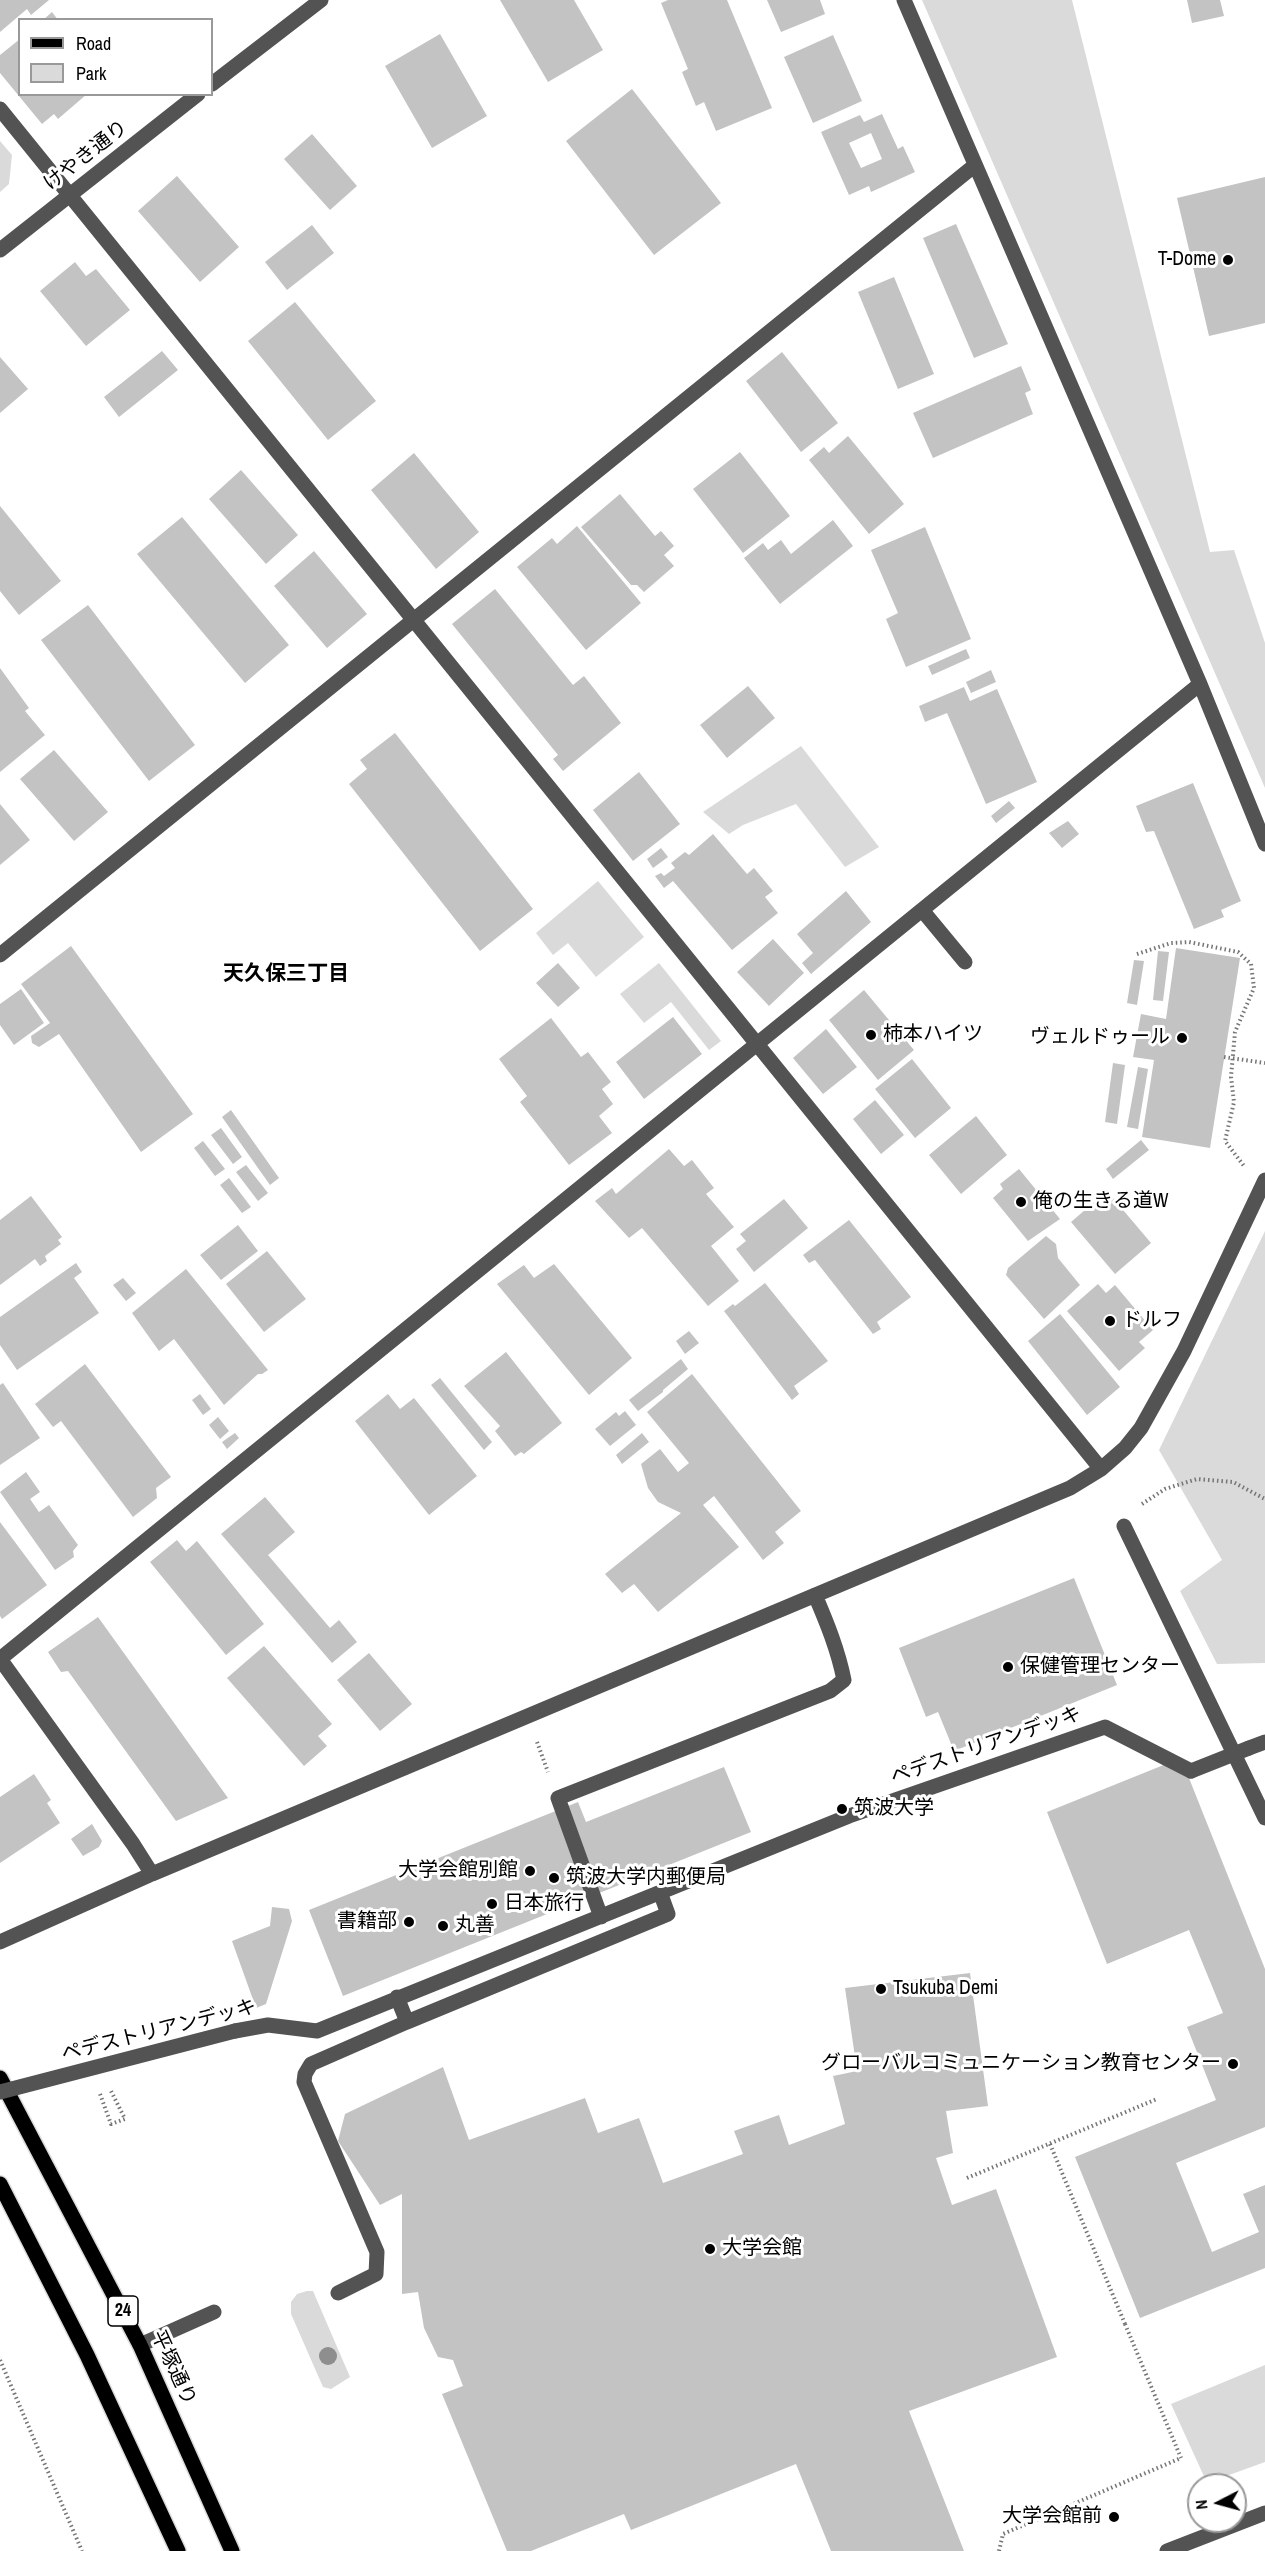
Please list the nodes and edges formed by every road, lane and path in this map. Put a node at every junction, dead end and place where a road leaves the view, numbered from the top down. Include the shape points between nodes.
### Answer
1 (321, 0) edge
2 (904, 0) edge
3 (213, 83) edge
4 (195, 96) edge
5 (0, 109) edge
6 (974, 166) junction
7 (70, 195) junction
8 (0, 250) edge
9 (413, 620) junction
10 (1200, 684) junction
11 (1265, 844) edge
12 (922, 910) junction
13 (1137, 954) dead end
14 (0, 955) edge
15 (964, 962) dead end
16 (757, 1044) junction
17 (1224, 1057) dead end
18 (1232, 1058) junction
19 (1265, 1063) edge
20 (1244, 1167) dead end
21 (1265, 1180) edge
22 (1101, 1469) junction
23 (1265, 1499) edge
24 (1124, 1526) joint
25 (814, 1595) junction
26 (0, 1659) edge
27 (1265, 1742) edge
28 (1265, 1818) edge
29 (152, 1874) junction
30 (660, 1892) junction
31 (601, 1917) junction
32 (0, 1942) edge
33 (397, 1997) junction
34 (407, 2022) junction
35 (0, 2078) edge
36 (97, 2087) dead end
37 (110, 2089) dead end
38 (0, 2092) edge
39 (1157, 2099) dead end
40 (1050, 2144) junction
41 (967, 2178) dead end
42 (0, 2184) edge
43 (338, 2293) dead end
44 (214, 2312) dead end
45 (140, 2345) junction
46 (0, 2360) edge
47 (8, 2377) junction
48 (0, 2380) edge
49 (1265, 2513) edge
50 (82, 2551) edge
51 (178, 2551) edge
52 (232, 2551) edge
53 (999, 2551) edge
54 (1167, 2551) edge

1 - 3 street
2 - 6 street
4 - 7 street, けやき通り
5 - 7 street
6 - 9 street
6 - 10 street
7 - 8 street, けやき通り
7 - 9 street
9 - 14 street
9 - 16 street
10 - 11 street
10 - 12 street
12 - 15 street
12 - 16 street
13 - 18 path via 1171,943 1189,942 1238,952 1251,964 1254,988 1235,1032
16 - 22 street
16 - 26 street
17 - 18 path
18 - 19 path
18 - 20 path via 1234,1102 1225,1141
21 - 22 street via 1184,1351 1141,1428
22 - 25 street via 1070,1488
23 - 24 path via 1233,1482 1197,1479 1165,1489 1137,1508
24 - 28 street
25 - 29 street
25 - 31 street via 828,1624 844,1680 830,1692 558,1798
26 - 29 street
27 - 30 street, ペデストリアンデッキ, bridge via 1191,1771 1105,1727 849,1816
29 - 32 street
30 - 31 street, ペデストリアンデッキ
30 - 34 street via 668,1914
31 - 33 street, ペデストリアンデッキ
33 - 34 street
33 - 38 street, ペデストリアンデッキ, bridge via 317,2031 268,2025 235,2031
34 - 43 street via 311,2064 305,2074 304,2082 377,2252 376,2274
35 - 45 main road, 平塚通り / 24
36 - 37 path via 111,2124 125,2119
39 - 40 path
40 - 41 path
40 - 53 path, bridge via 1181,2458 1003,2534
42 - 51 main road via 87,2355
44 - 45 street
45 - 52 main road, 平塚通り / 24
46 - 47 path
47 - 48 path
47 - 50 path
49 - 54 street

